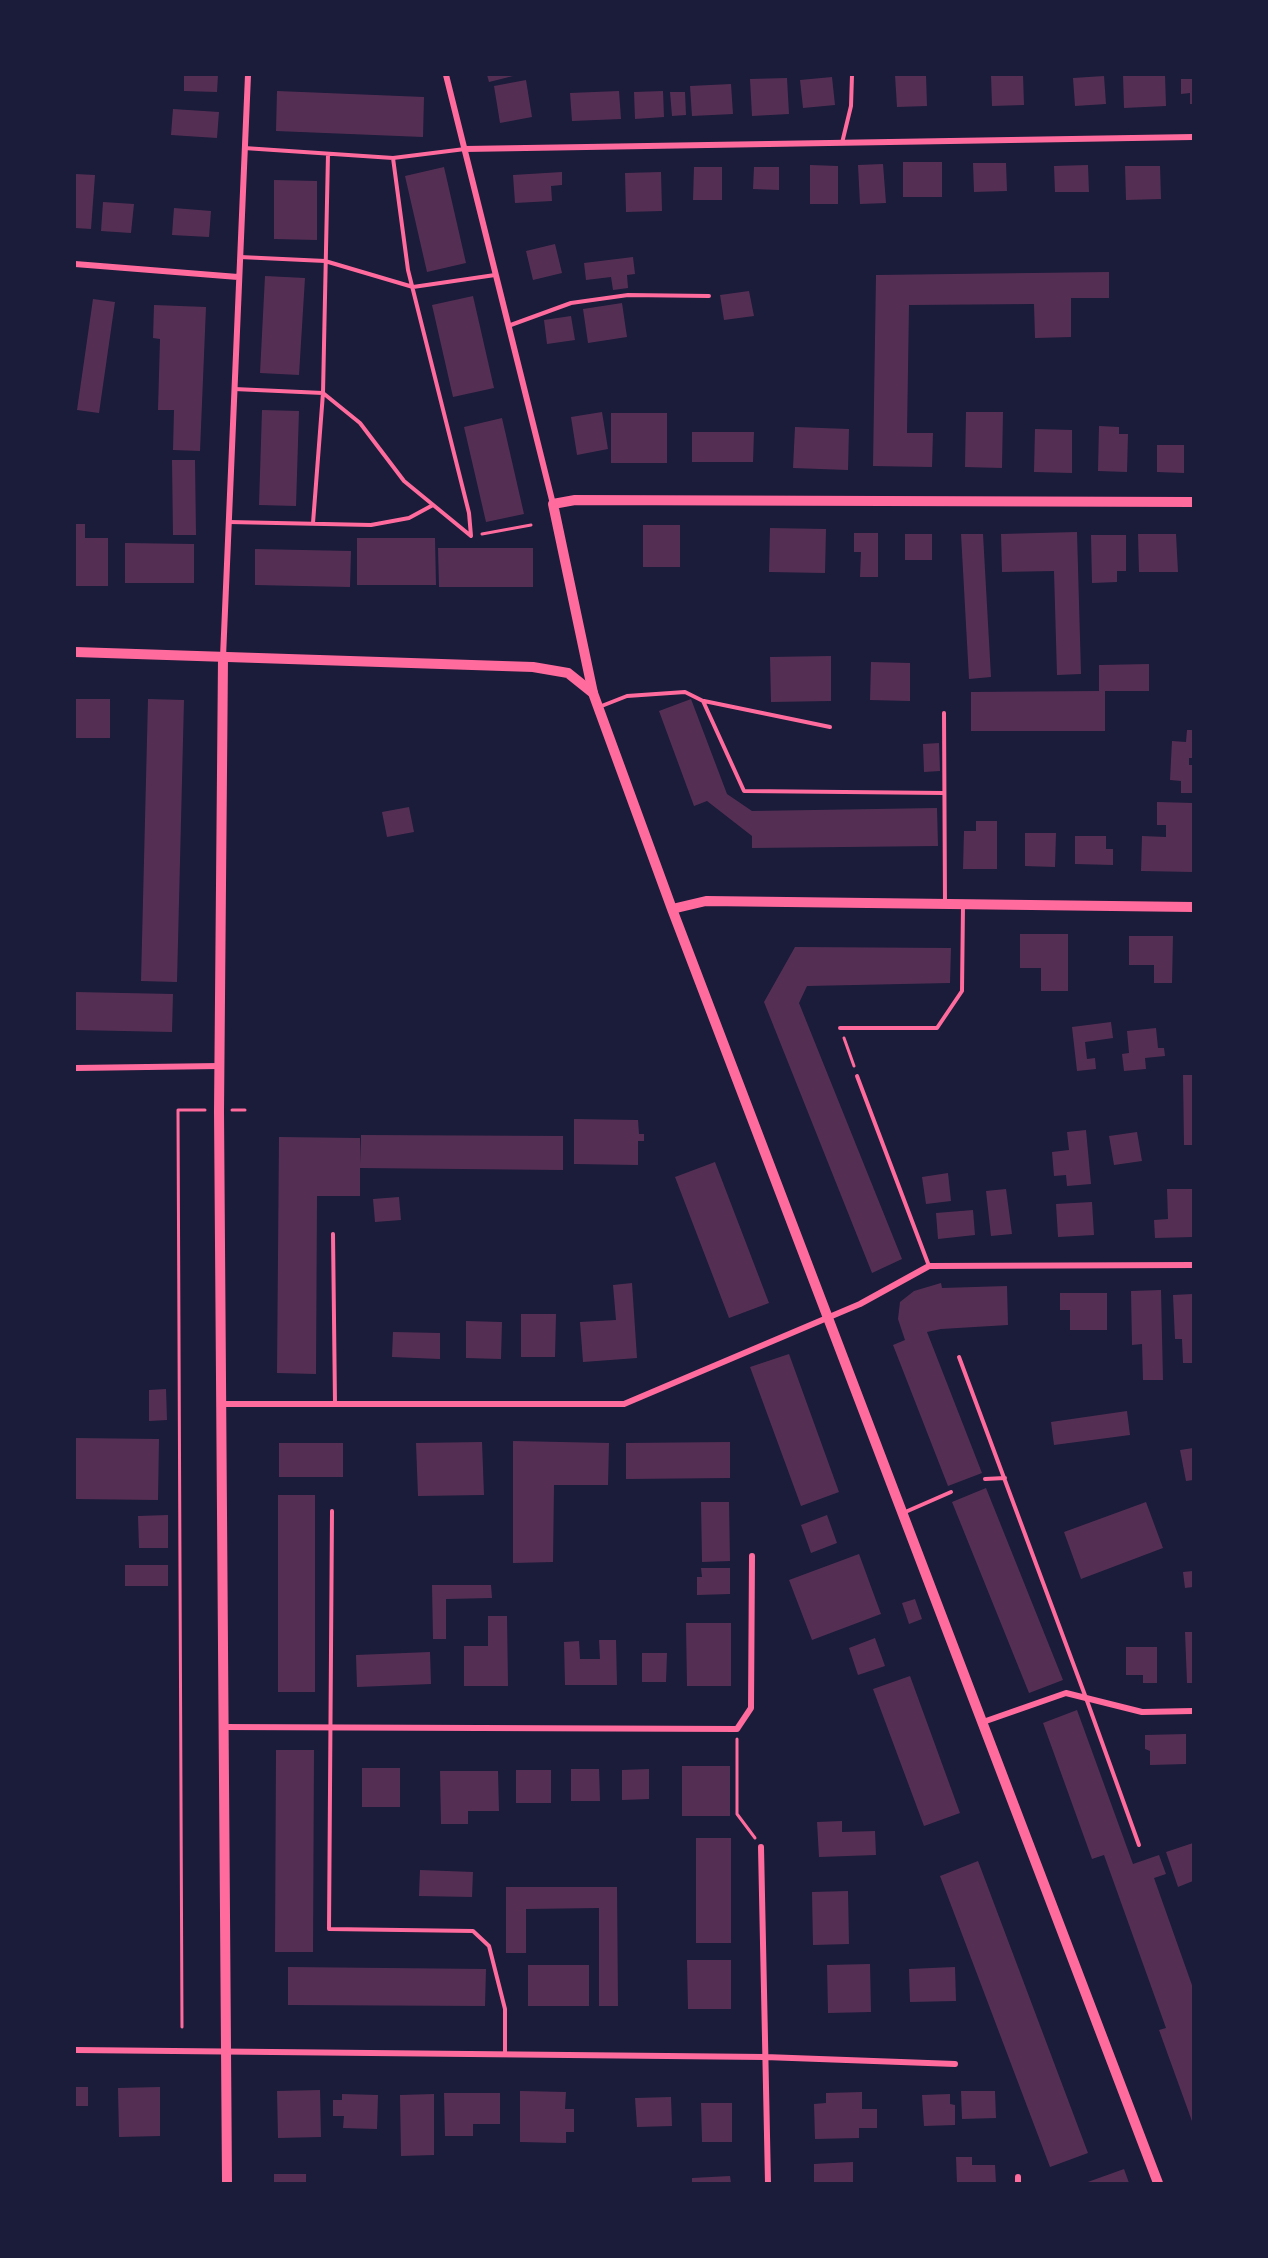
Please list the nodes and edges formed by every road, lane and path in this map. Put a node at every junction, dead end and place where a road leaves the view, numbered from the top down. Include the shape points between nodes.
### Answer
1 (248, 75) edge
2 (446, 75) edge
3 (852, 75) edge
4 (1193, 137) edge
5 (842, 144) junction
6 (244, 148) junction
7 (465, 149) junction
8 (328, 154) junction
9 (393, 158) junction
10 (239, 257) junction
11 (325, 261) junction
12 (75, 264) edge
13 (495, 275) junction
14 (238, 277) junction
15 (413, 287) junction
16 (709, 296) dead end
17 (507, 326) junction
18 (234, 389) junction
19 (323, 393) junction
20 (1193, 502) edge
21 (553, 504) junction
22 (434, 505) junction
23 (228, 522) junction
24 (313, 523) junction
25 (531, 525) dead end
26 (471, 536) junction
27 (75, 652) edge
28 (223, 658) junction
29 (593, 693) junction
30 (703, 701) junction
31 (598, 708) junction
32 (944, 713) dead end
33 (830, 727) dead end
34 (944, 793) junction
35 (945, 904) junction
36 (963, 904) junction
37 (1193, 907) edge
38 (672, 909) junction
39 (840, 1028) joint
40 (219, 1066) junction
41 (75, 1068) edge
42 (857, 1076) joint
43 (245, 1110) dead end
44 (219, 1111) junction
45 (333, 1234) dead end
46 (1193, 1265) edge
47 (929, 1266) junction
48 (828, 1317) junction
49 (959, 1357) dead end
50 (221, 1404) junction
51 (335, 1404) junction
52 (1005, 1478) junction
53 (985, 1479) dead end
54 (951, 1492) dead end
55 (332, 1511) dead end
56 (902, 1513) junction
57 (752, 1556) dead end
58 (1086, 1698) junction
59 (1193, 1711) edge
60 (983, 1722) junction
61 (223, 1728) junction
62 (329, 1728) junction
63 (737, 1729) junction
64 (1138, 1845) dead end
65 (761, 1848) joint
66 (182, 2027) dead end
67 (75, 2050) edge
68 (226, 2050) junction
69 (505, 2054) junction
70 (765, 2057) junction
71 (955, 2064) dead end
72 (227, 2183) edge
73 (768, 2183) edge
74 (1158, 2183) edge

1 - 6 street
2 - 7 street
3 - 5 lane via 851,106
4 - 5 street
5 - 7 street
6 - 8 lane
6 - 10 street
7 - 9 lane
7 - 13 street
8 - 9 lane
8 - 11 lane
9 - 15 lane
10 - 11 lane
10 - 14 street
11 - 15 lane
11 - 19 lane
12 - 14 street
13 - 15 lane
13 - 17 street
14 - 18 street
15 - 26 lane via 469,513
16 - 17 lane via 628,296 571,303
17 - 21 street
18 - 19 lane
18 - 23 street
19 - 22 lane via 360,423 404,481
19 - 24 lane
20 - 21 main road via 575,500
21 - 29 main road
22 - 24 lane via 410,518 371,525
22 - 26 lane
23 - 24 lane
23 - 28 street
25 - 26 path
27 - 28 main road
28 - 29 main road via 533,667 568,673
28 - 40 main road
29 - 31 main road
30 - 31 lane via 685,692 627,696
30 - 33 lane
30 - 34 lane via 744,791
31 - 38 main road
32 - 34 lane
34 - 35 lane
35 - 36 main road
35 - 38 main road via 706,901
36 - 37 main road
36 - 39 lane via 962,991 937,1028
38 - 48 main road
39 - 42 path
40 - 41 street
40 - 44 main road
42 - 47 lane
43 - 44 path
44 - 50 main road
44 - 66 path via 178,1110
45 - 51 lane
46 - 47 street
47 - 48 street
48 - 51 street via 624,1404
48 - 56 main road
49 - 52 lane
50 - 51 street
50 - 61 main road
52 - 53 lane
52 - 58 lane
54 - 56 lane
55 - 62 lane
56 - 60 main road
57 - 63 street via 750,1708
58 - 59 street via 1142,1712
58 - 60 street via 1066,1693
58 - 64 lane
60 - 74 main road
61 - 62 street
61 - 68 main road
62 - 63 street
62 - 69 lane via 329,1929 473,1931 489,1946 505,2009
63 - 65 path via 737,1814
65 - 70 street
67 - 68 street
68 - 69 street
68 - 72 main road
69 - 70 street
70 - 71 street
70 - 73 street

